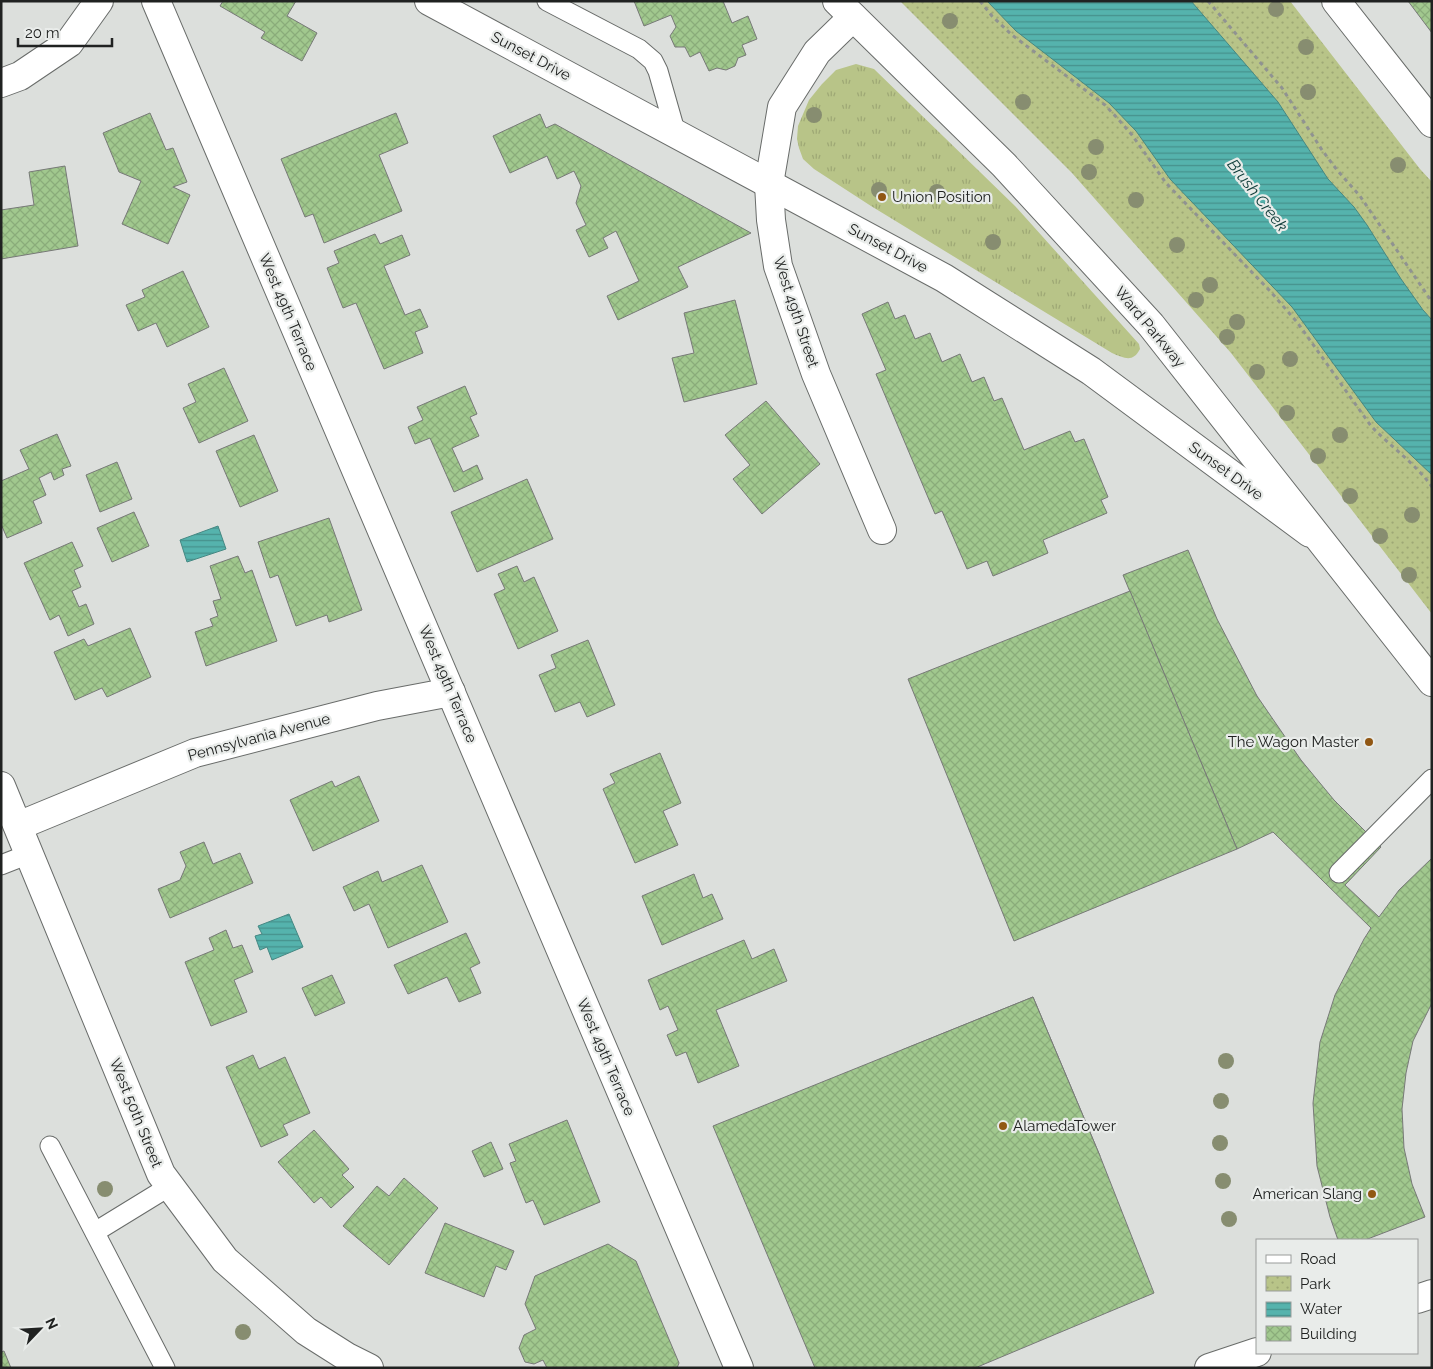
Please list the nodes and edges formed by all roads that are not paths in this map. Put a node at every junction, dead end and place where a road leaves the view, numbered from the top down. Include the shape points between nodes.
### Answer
1 (99, 1) edge
2 (156, 1) edge
3 (429, 1) edge
4 (547, 1) edge
5 (1336, 1) edge
6 (845, 9) edge
7 (1, 83) edge
8 (1428, 112) edge
9 (676, 134) junction
10 (769, 184) junction
11 (882, 530) dead end
12 (1319, 540) junction
13 (1432, 682) edge
14 (451, 692) junction
15 (1432, 779) edge
16 (1, 786) edge
17 (18, 826) junction
18 (29, 854) junction
19 (1, 865) edge
20 (1339, 873) dead end
21 (50, 1146) dead end
22 (170, 1186) junction
23 (95, 1232) junction
24 (1432, 1294) edge
25 (1418, 1299) edge
26 (1256, 1352) edge
27 (1261, 1354) edge
28 (165, 1368) edge
29 (369, 1368) edge
30 (739, 1368) edge
31 (1209, 1368) edge
32 (1264, 1368) edge

1 - 7 main road via 69,43 20,76
2 - 14 main road, West 49th Terrace
3 - 9 main road, Sunset Drive
4 - 9 lane via 639,48 654,61
5 - 8 main road
6 - 10 main road, West 49th Street via 782,107
6 - 12 main road, Ward Parkway via 1004,165 1151,325
9 - 10 main road, Sunset Drive
10 - 11 main road, West 49th Street via 778,266 816,374
10 - 12 main road, Sunset Drive via 944,278 1091,371
12 - 13 main road, Ward Parkway
14 - 17 main road, Pennsylvania Avenue via 377,706 196,753
14 - 30 main road, West 49th Terrace
15 - 20 lane
16 - 17 main road, West 50th Street
17 - 18 main road, West 50th Street
18 - 19 lane
18 - 22 main road, West 50th Street via 160,1174
21 - 23 lane
22 - 23 lane
22 - 29 main road, West 50th Street via 225,1260 306,1331 347,1358
23 - 28 lane
24 - 25 main road
26 - 31 main road
27 - 32 main road

